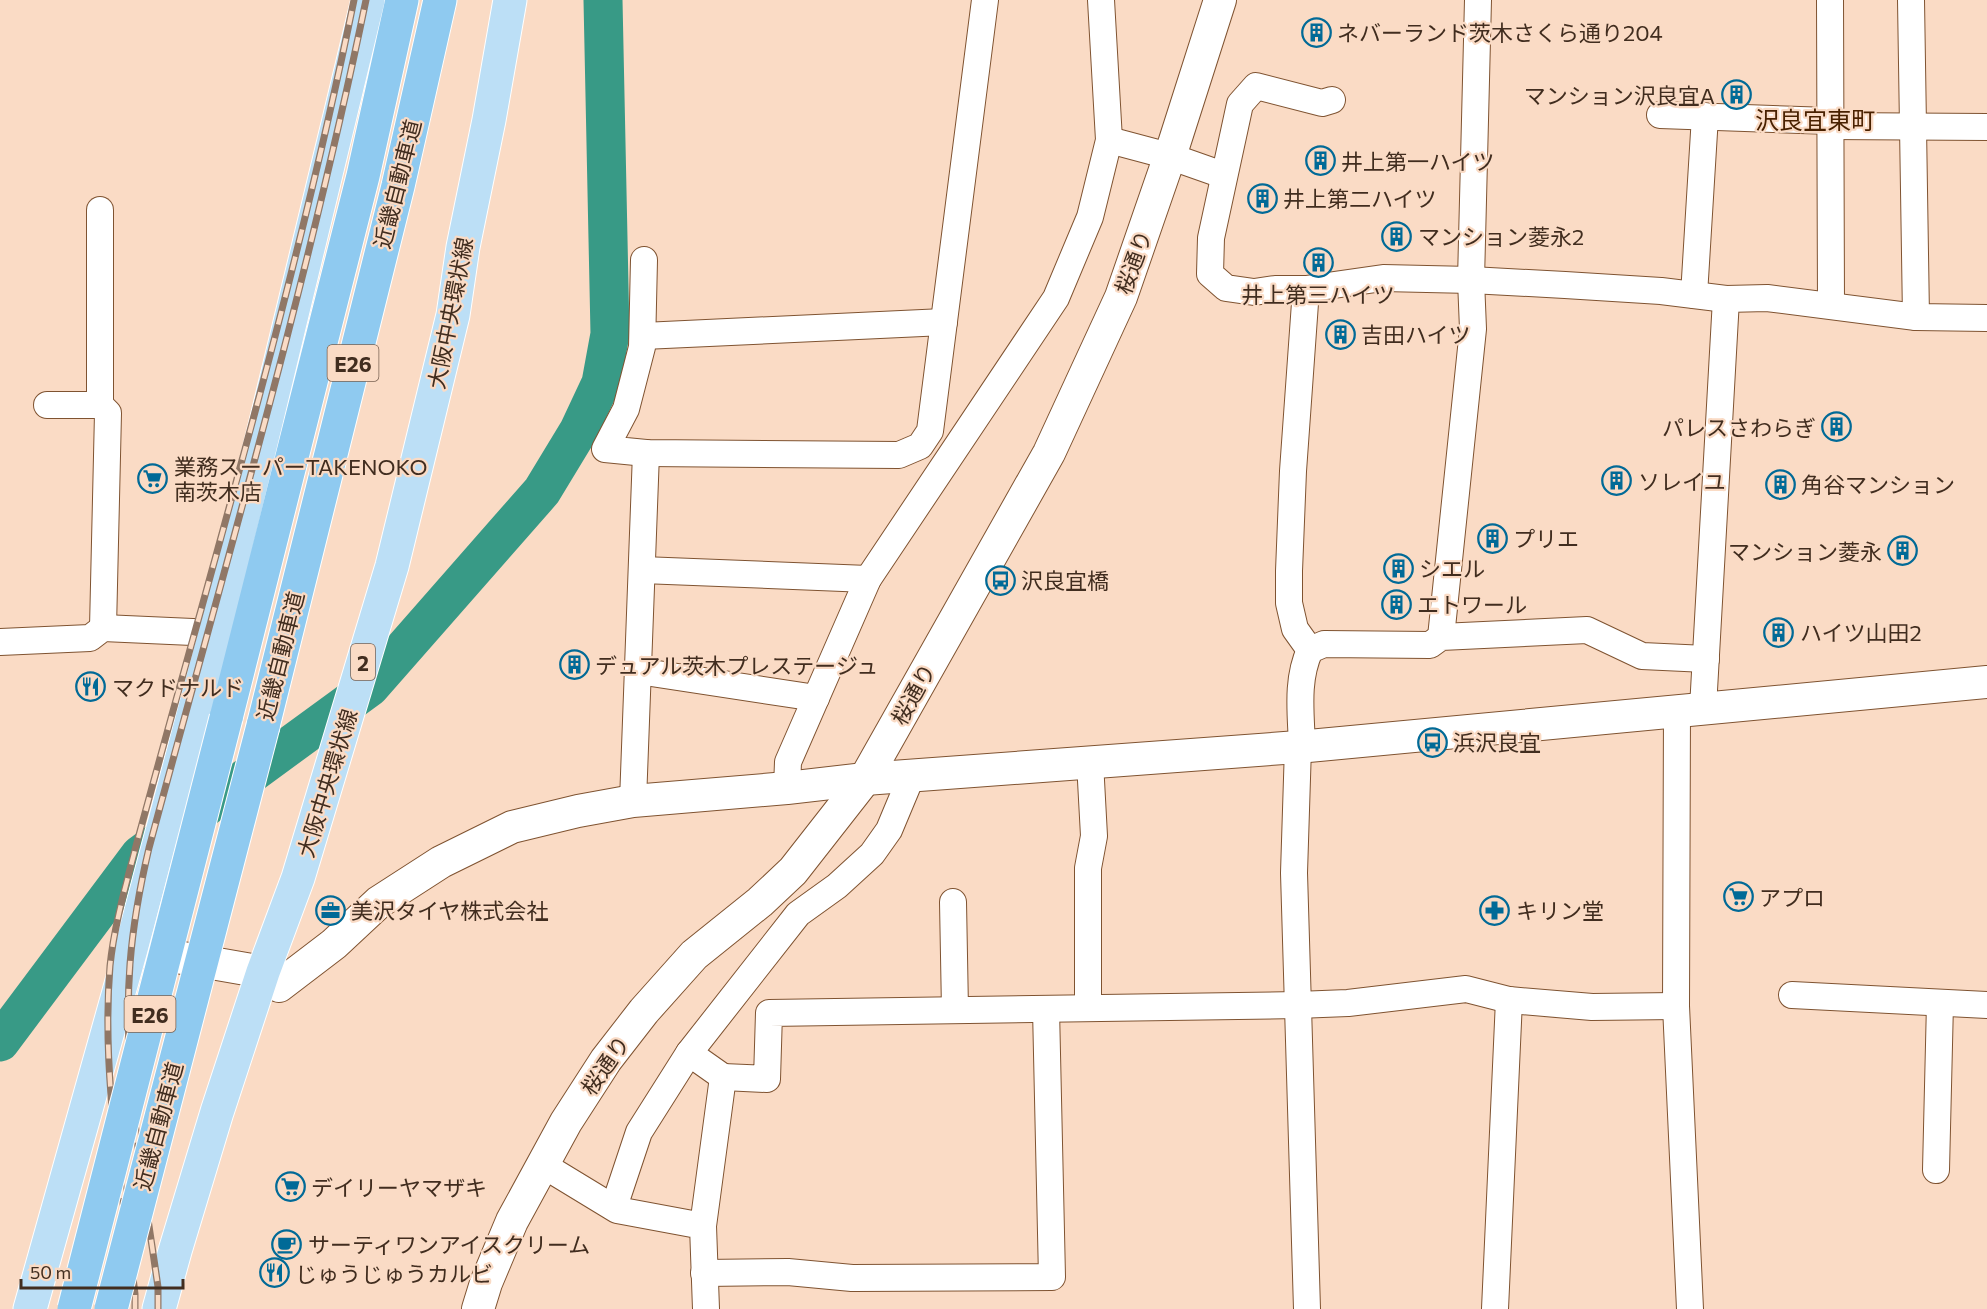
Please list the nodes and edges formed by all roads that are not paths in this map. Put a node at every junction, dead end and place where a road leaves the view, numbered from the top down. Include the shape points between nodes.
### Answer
1 (368, 0) edge
2 (402, 0) edge
3 (440, 0) edge
4 (510, 0) edge
5 (985, 0) edge
6 (1101, 0) edge
7 (1220, 0) edge
8 (1478, 0) edge
9 (1830, 0) edge
10 (1911, 0) edge
11 (1332, 100) dead end
12 (1660, 115) dead end
13 (1705, 116) junction
14 (1830, 124) junction
15 (1913, 126) junction
16 (1987, 127) edge
17 (1109, 140) junction
18 (1169, 156) junction
19 (1223, 175) junction
20 (100, 210) dead end
21 (644, 260) dead end
22 (1471, 280) junction
23 (1306, 289) junction
24 (1694, 295) junction
25 (1726, 299) junction
26 (1831, 305) junction
27 (1916, 317) junction
28 (1987, 318) edge
29 (944, 322) junction
30 (643, 336) junction
31 (47, 405) dead end
32 (100, 405) junction
33 (646, 453) junction
34 (642, 570) junction
35 (868, 579) junction
36 (103, 628) junction
37 (215, 633) junction
38 (1441, 637) junction
39 (0, 642) edge
40 (1310, 650) junction
41 (1706, 659) junction
42 (638, 671) junction
43 (1987, 682) edge
44 (816, 698) junction
45 (1690, 709) junction
46 (1300, 747) junction
47 (1090, 762) junction
48 (912, 775) junction
49 (866, 779) junction
50 (787, 788) junction
51 (633, 801) junction
52 (953, 902) dead end
53 (131, 949) junction
54 (263, 972) junction
55 (1792, 995) dead end
56 (1509, 1000) junction
57 (1940, 1002) junction
58 (1297, 1005) junction
59 (1987, 1005) edge
60 (1676, 1006) junction
61 (1088, 1008) junction
62 (1046, 1009) junction
63 (955, 1010) junction
64 (689, 1053) junction
65 (723, 1077) junction
66 (543, 1165) junction
67 (1936, 1170) dead end
68 (614, 1207) junction
69 (703, 1226) junction
70 (704, 1273) junction
71 (30, 1309) edge
72 (74, 1309) edge
73 (111, 1309) edge
74 (159, 1309) edge
75 (478, 1309) edge
76 (706, 1309) edge
77 (1307, 1309) edge
78 (1495, 1309) edge
79 (1690, 1309) edge

1 - 37 main road
2 - 72 highway, 近畿自動車道 / E26, bridge via 363,176
3 - 73 highway, 近畿自動車道 / E26, bridge via 398,186 263,726
4 - 54 main road, 大阪中央環状線 / 2 via 453,315 392,566 298,878
5 - 29 street
6 - 17 street
7 - 18 street, 桜通り
8 - 22 street
9 - 14 street
10 - 15 street
11 - 19 street via 1322,103 1256,86 1240,104
12 - 13 street
13 - 14 street
13 - 24 street
14 - 15 street
14 - 26 street
15 - 16 street
15 - 27 street
17 - 18 street
17 - 35 street via 1089,217 1056,298
18 - 19 street
18 - 49 street, 桜通り via 1121,297 1049,453
19 - 23 street via 1210,238 1210,274 1226,288 1254,292
20 - 32 street
21 - 30 street
22 - 23 street via 1383,278
22 - 24 street
22 - 38 street via 1472,340
23 - 40 street via 1293,471 1289,603 1295,629
24 - 25 street
25 - 26 street via 1767,298
25 - 41 street
26 - 27 street
27 - 28 street
29 - 30 street
29 - 33 street via 930,431 920,446 899,455
30 - 33 street via 626,409 605,448
31 - 32 street
32 - 36 street via 108,413
33 - 34 street
34 - 35 street
34 - 42 street
35 - 44 street
36 - 37 street
36 - 39 street via 90,638
37 - 53 main road
38 - 40 street via 1430,645 1324,644
38 - 41 street via 1587,630 1642,656
40 - 46 street via 1300,686
41 - 45 street
42 - 44 street
42 - 51 street
43 - 45 street
44 - 50 street via 788,762
45 - 46 street
45 - 60 street
46 - 47 street
46 - 58 street via 1294,873
47 - 48 street
47 - 61 street via 1094,836 1088,868
48 - 49 street
48 - 64 street via 889,830 872,854 798,914
49 - 50 street
49 - 66 street, 桜通り via 793,871 694,955 644,1011 606,1060
50 - 51 street
51 - 54 street via 512,827 441,861 379,902 334,944 279,986
52 - 63 street
53 - 54 street
53 - 71 main road
54 - 74 main road, 大阪中央環状線 / 2
55 - 57 street
56 - 58 street via 1466,989
56 - 60 street via 1592,1007
56 - 78 street
57 - 59 street
57 - 67 street
58 - 61 street
58 - 77 street
60 - 79 street
61 - 62 street
62 - 63 street
62 - 70 street via 1052,1277 852,1278 788,1272
63 - 65 street via 769,1013 767,1079
64 - 65 street
64 - 68 street via 639,1132
65 - 69 street
66 - 68 street
66 - 75 street, 桜通り via 512,1221
68 - 69 street
69 - 70 street
70 - 76 street

